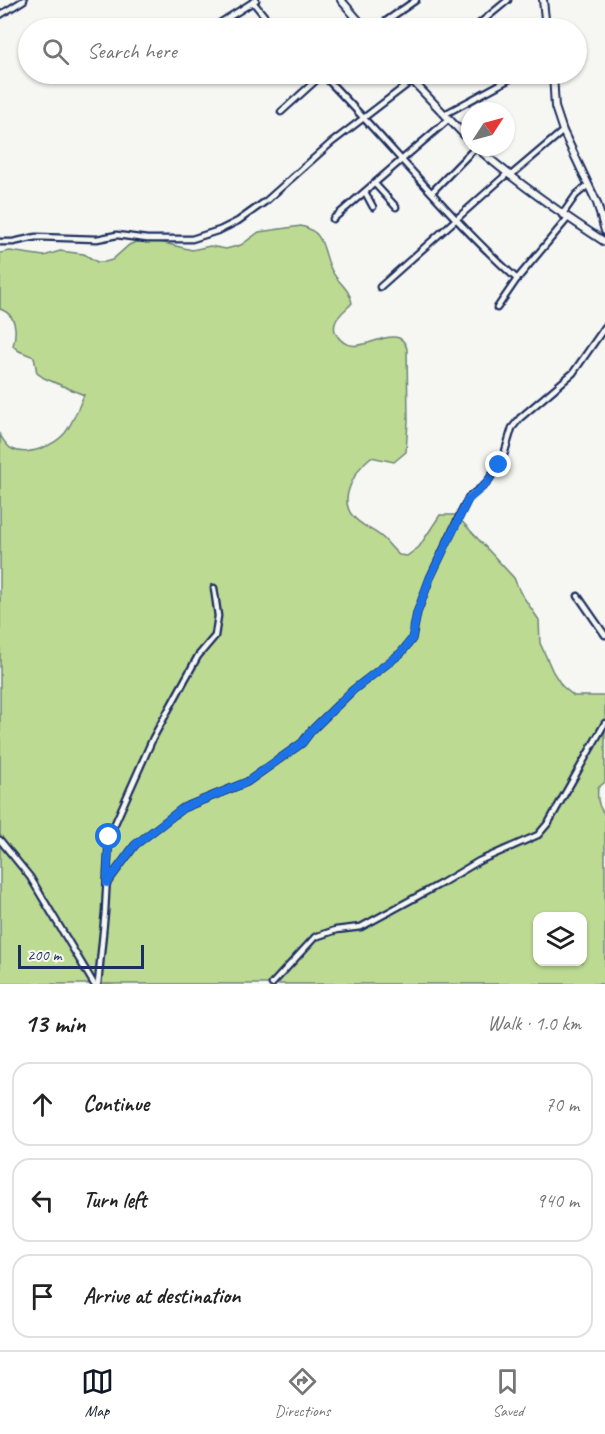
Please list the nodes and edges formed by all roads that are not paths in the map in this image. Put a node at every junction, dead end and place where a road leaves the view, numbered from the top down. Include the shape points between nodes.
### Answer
1 (24, 0) edge
2 (341, 0) edge
3 (416, 0) edge
4 (508, 0) edge
5 (543, 0) edge
6 (254, 1) edge
7 (0, 15) edge
8 (228, 18) edge
9 (267, 18) edge
10 (356, 18) edge
11 (390, 18) edge
12 (486, 18) edge
13 (545, 18) edge
14 (312, 84) edge
15 (333, 84) edge
16 (409, 84) edge
17 (416, 84) edge
18 (502, 84) edge
19 (554, 84) edge
20 (281, 112) dead end
21 (447, 117) junction
22 (365, 118) junction
23 (563, 131) junction
24 (461, 132) edge
25 (467, 156) edge
26 (487, 156) edge
27 (403, 160) junction
28 (509, 175) junction
29 (375, 184) junction
30 (588, 185) junction
31 (365, 192) junction
32 (432, 192) junction
33 (373, 207) dead end
34 (396, 207) dead end
35 (565, 217) junction
36 (333, 219) dead end
37 (457, 220) junction
38 (605, 231) edge
39 (0, 242) edge
40 (605, 242) edge
41 (517, 279) junction
42 (380, 287) dead end
43 (497, 308) dead end
44 (605, 327) edge
45 (214, 588) dead end
46 (578, 596) dead end
47 (605, 635) edge
48 (605, 723) edge
49 (0, 840) edge
50 (107, 883) junction
51 (95, 984) edge
52 (272, 984) edge

1 - 7 street
2 - 10 street
3 - 11 street
4 - 12 street
5 - 13 street
6 - 8 street
6 - 9 street
14 - 20 street
15 - 22 street
16 - 22 street
17 - 21 street
18 - 21 street
19 - 23 street via 555,107
21 - 24 street
21 - 27 street
22 - 27 street
22 - 39 street via 252,212 207,236 36,237
23 - 28 street
23 - 30 street
25 - 32 street
26 - 28 street
27 - 29 street
27 - 32 street
28 - 35 street
28 - 37 street
29 - 31 street
29 - 34 street via 393,199
30 - 35 street via 576,195
30 - 38 street
31 - 33 street
31 - 36 street
32 - 37 street
35 - 40 street
35 - 41 street
37 - 41 street
37 - 42 street
41 - 43 street
44 - 50 street via 573,373 512,428 504,458 486,484 469,497 460,515 430,578 412,639 401,653 353,690 302,743 247,782 183,808 135,845
45 - 50 street via 218,616 215,636 198,656 153,738 109,837
46 - 47 street
48 - 52 street via 538,835 479,861 361,927 315,937
49 - 51 street via 30,877
50 - 51 street

